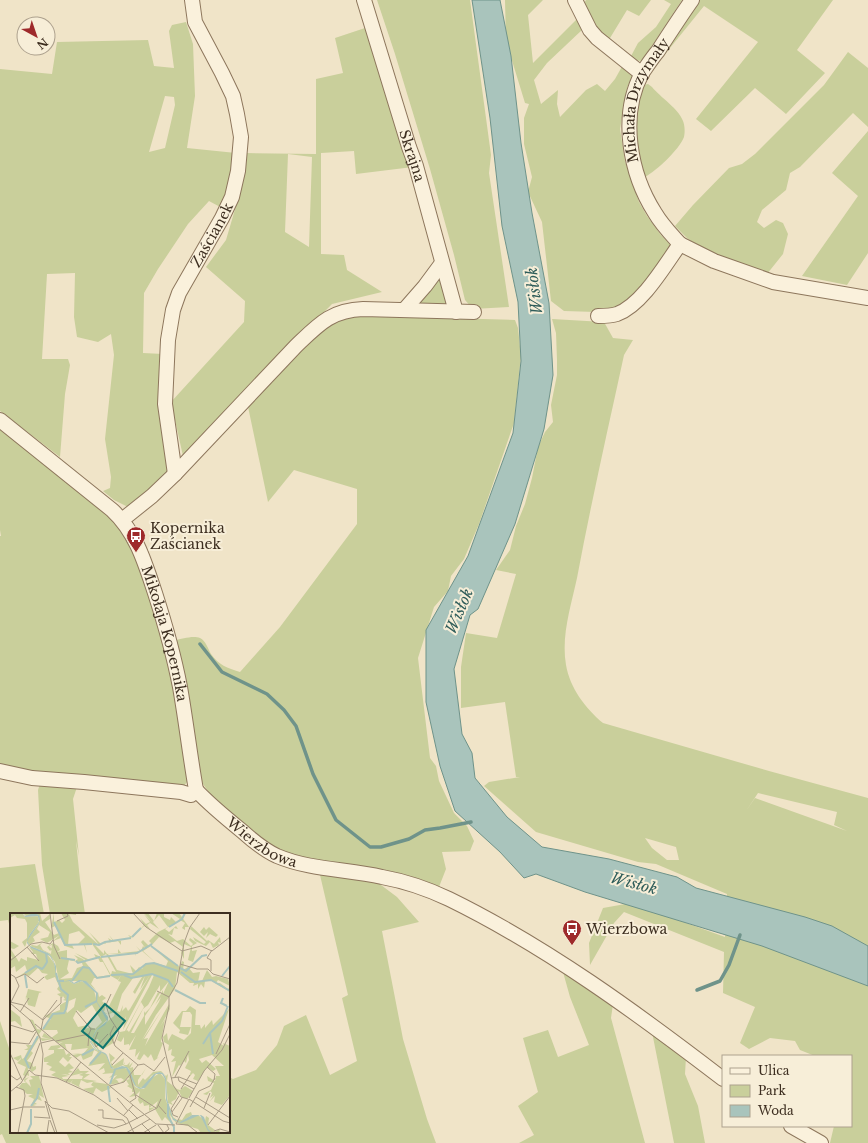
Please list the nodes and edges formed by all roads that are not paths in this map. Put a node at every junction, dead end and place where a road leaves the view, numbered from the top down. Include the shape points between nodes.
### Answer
1 (192, 0) edge
2 (364, 0) edge
3 (575, 0) edge
4 (692, 0) edge
5 (642, 74) junction
6 (680, 244) junction
7 (442, 263) junction
8 (868, 298) edge
9 (404, 310) junction
10 (456, 312) junction
11 (474, 312) dead end
12 (598, 316) dead end
13 (0, 420) edge
14 (175, 474) junction
15 (122, 520) junction
16 (0, 771) edge
17 (196, 790) junction
18 (722, 1078) edge
19 (793, 1127) edge
20 (821, 1143) edge

1 - 14 street, Zaścianek via 195,22 233,96 240,137 238,171 232,196 179,293 173,310 168,340 165,404
2 - 7 street, Skrajna via 416,166
3 - 5 street via 590,30 597,38
4 - 5 street, Michała Drzymały
5 - 6 street, Michała Drzymały via 632,103 630,138 633,160 638,180 654,212
6 - 8 street, Michała Drzymały via 714,261 773,282
6 - 12 street via 634,304 616,314
7 - 9 street
7 - 10 street, Skrajna
9 - 10 street
9 - 14 street via 349,310 337,313 322,322 296,346
10 - 11 street
13 - 15 street, Mikołaja Kopernika via 106,504
14 - 15 street
15 - 17 street, Mikołaja Kopernika via 132,534 145,562 162,615 180,687
16 - 17 street via 32,778 191,795
17 - 18 street, Wierzbowa via 251,839 276,856 313,866 381,876 448,898 538,949 608,995
19 - 20 street

